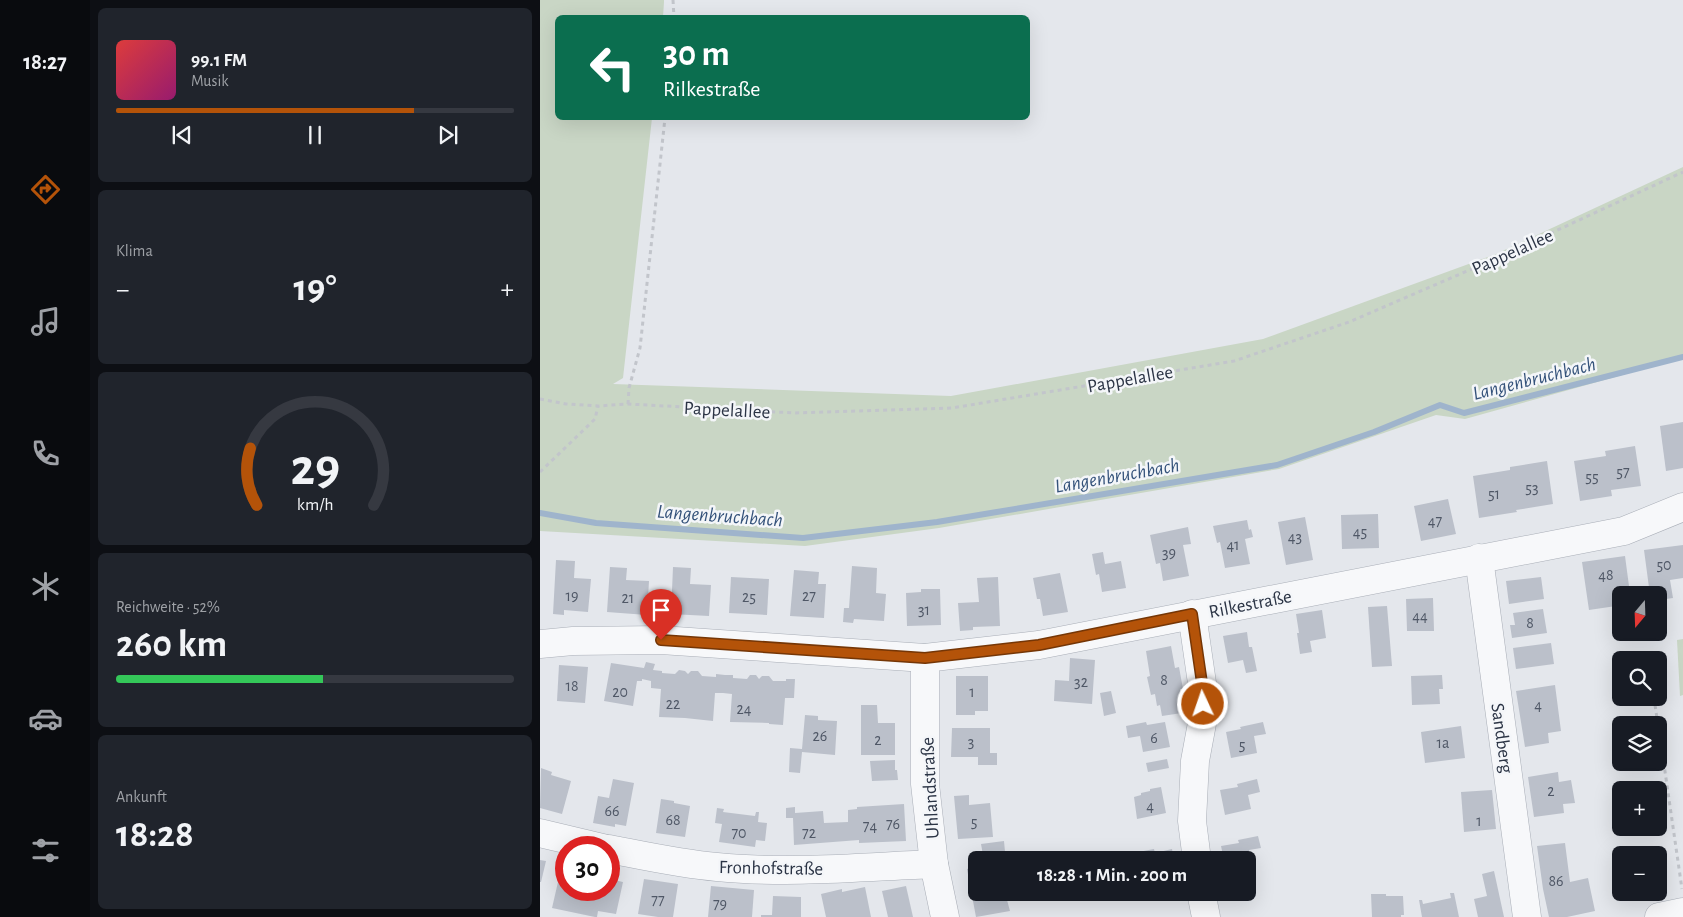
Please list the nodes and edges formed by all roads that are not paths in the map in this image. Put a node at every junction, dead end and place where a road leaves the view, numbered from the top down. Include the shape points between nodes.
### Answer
1 (1683, 507) edge
2 (1479, 558) junction
3 (1192, 614) junction
4 (540, 644) edge
5 (925, 658) junction
6 (540, 832) edge
7 (556, 836) edge
8 (620, 851) edge
9 (1195, 851) edge
10 (934, 864) junction
11 (1203, 901) edge
12 (1683, 912) edge
13 (945, 917) edge
14 (1206, 917) edge
15 (1527, 917) edge
16 (1659, 917) edge

1 - 2 street, Rilkestraße via 1624,531
2 - 3 street, Rilkestraße
2 - 15 street, Sandberg
3 - 5 street, Rilkestraße via 1039,645
3 - 9 street via 1203,690 1192,821
4 - 5 street, Rilkestraße via 573,640 661,640
5 - 10 street, Uhlandstraße via 926,784
6 - 7 street
8 - 10 street, Fronhofstraße via 717,867 776,870
10 - 13 street, Uhlandstraße
11 - 14 street
12 - 16 street

